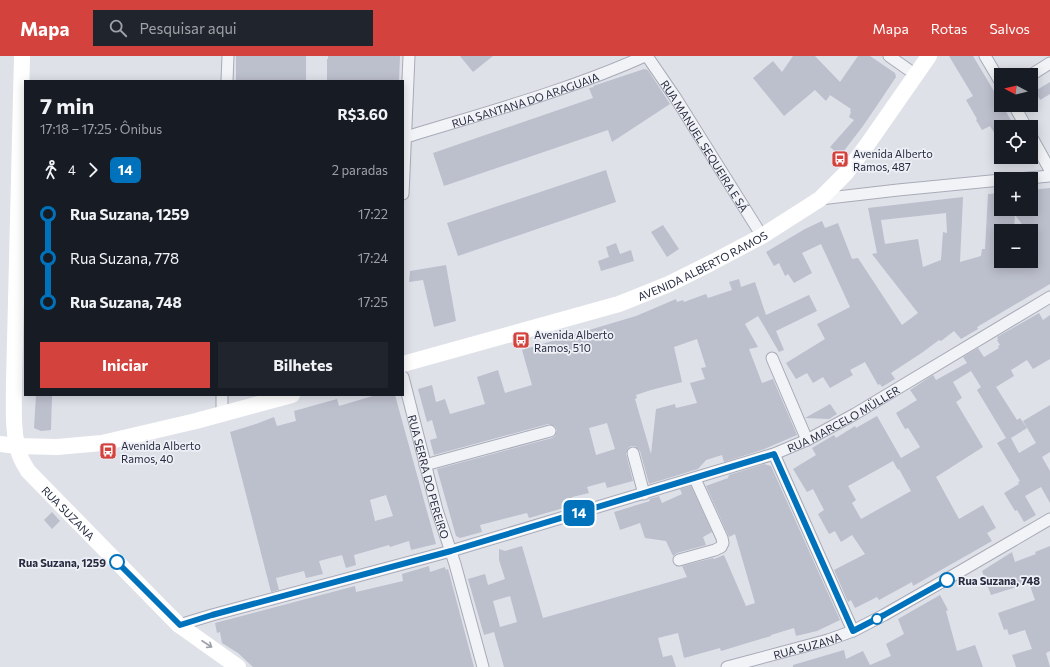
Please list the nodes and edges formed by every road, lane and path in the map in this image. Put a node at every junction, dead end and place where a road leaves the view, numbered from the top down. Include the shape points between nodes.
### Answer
1 (22, 56) edge
2 (228, 56) edge
3 (409, 56) edge
4 (646, 56) edge
5 (889, 56) edge
6 (929, 56) edge
7 (985, 56) edge
8 (1050, 63) edge
9 (994, 71) edge
10 (1038, 71) edge
11 (916, 75) junction
12 (227, 80) edge
13 (404, 138) edge
14 (1038, 149) edge
15 (1050, 170) edge
16 (1050, 176) edge
17 (1038, 177) edge
18 (994, 181) edge
19 (820, 199) junction
20 (762, 236) junction
21 (1050, 297) edge
22 (772, 358) dead end
23 (404, 364) edge
24 (404, 381) edge
25 (222, 396) edge
26 (288, 396) edge
27 (222, 414) junction
28 (550, 431) dead end
29 (807, 440) junction
30 (0, 444) edge
31 (17, 446) junction
32 (633, 453) dead end
33 (774, 454) junction
34 (425, 465) junction
35 (695, 479) junction
36 (644, 494) junction
37 (1050, 519) edge
38 (451, 551) junction
39 (679, 560) dead end
40 (180, 625) junction
41 (853, 631) junction
42 (238, 667) edge
43 (483, 667) edge
44 (727, 667) edge

1 - 31 main road, RUA SUZANA via 14,383
2 - 12 street
3 - 13 street
4 - 13 street, RUA SANTANA DO ARAGUAIA via 534,97
4 - 20 street, RUA MANUEL SEQUEIRA E SÁ via 675,97
5 - 11 street
6 - 11 main road, AVENIDA ALBERTO RAMOS
7 - 9 street
8 - 10 street
11 - 19 main road, AVENIDA ALBERTO RAMOS via 846,173
14 - 15 street
16 - 17 street
18 - 19 street
19 - 20 main road, AVENIDA ALBERTO RAMOS
20 - 23 main road, AVENIDA ALBERTO RAMOS via 668,284 619,304
21 - 29 street, RUA MARCELO MÜLLER
22 - 29 street
24 - 34 street, RUA SERRA DO PEREIRO
25 - 27 street
26 - 27 main road
27 - 31 main road via 102,443 57,447
28 - 34 street
29 - 33 street, RUA MARCELO MÜLLER
30 - 31 main road
31 - 40 main road, RUA SUZANA via 28,471
32 - 36 street
33 - 35 street, RUA MARCELO MÜLLER
33 - 41 street
34 - 38 street, RUA SERRA DO PEREIRO
35 - 36 street, RUA MARCELO MÜLLER
35 - 39 street via 723,543 715,550
36 - 38 street, RUA MARCELO MÜLLER
37 - 41 street, RUA SUZANA
38 - 40 street, RUA MARCELO MÜLLER
38 - 43 street, RUA SERRA DO PEREIRO
40 -> 42 main road, RUA SUZANA
41 - 44 street, RUA SUZANA

